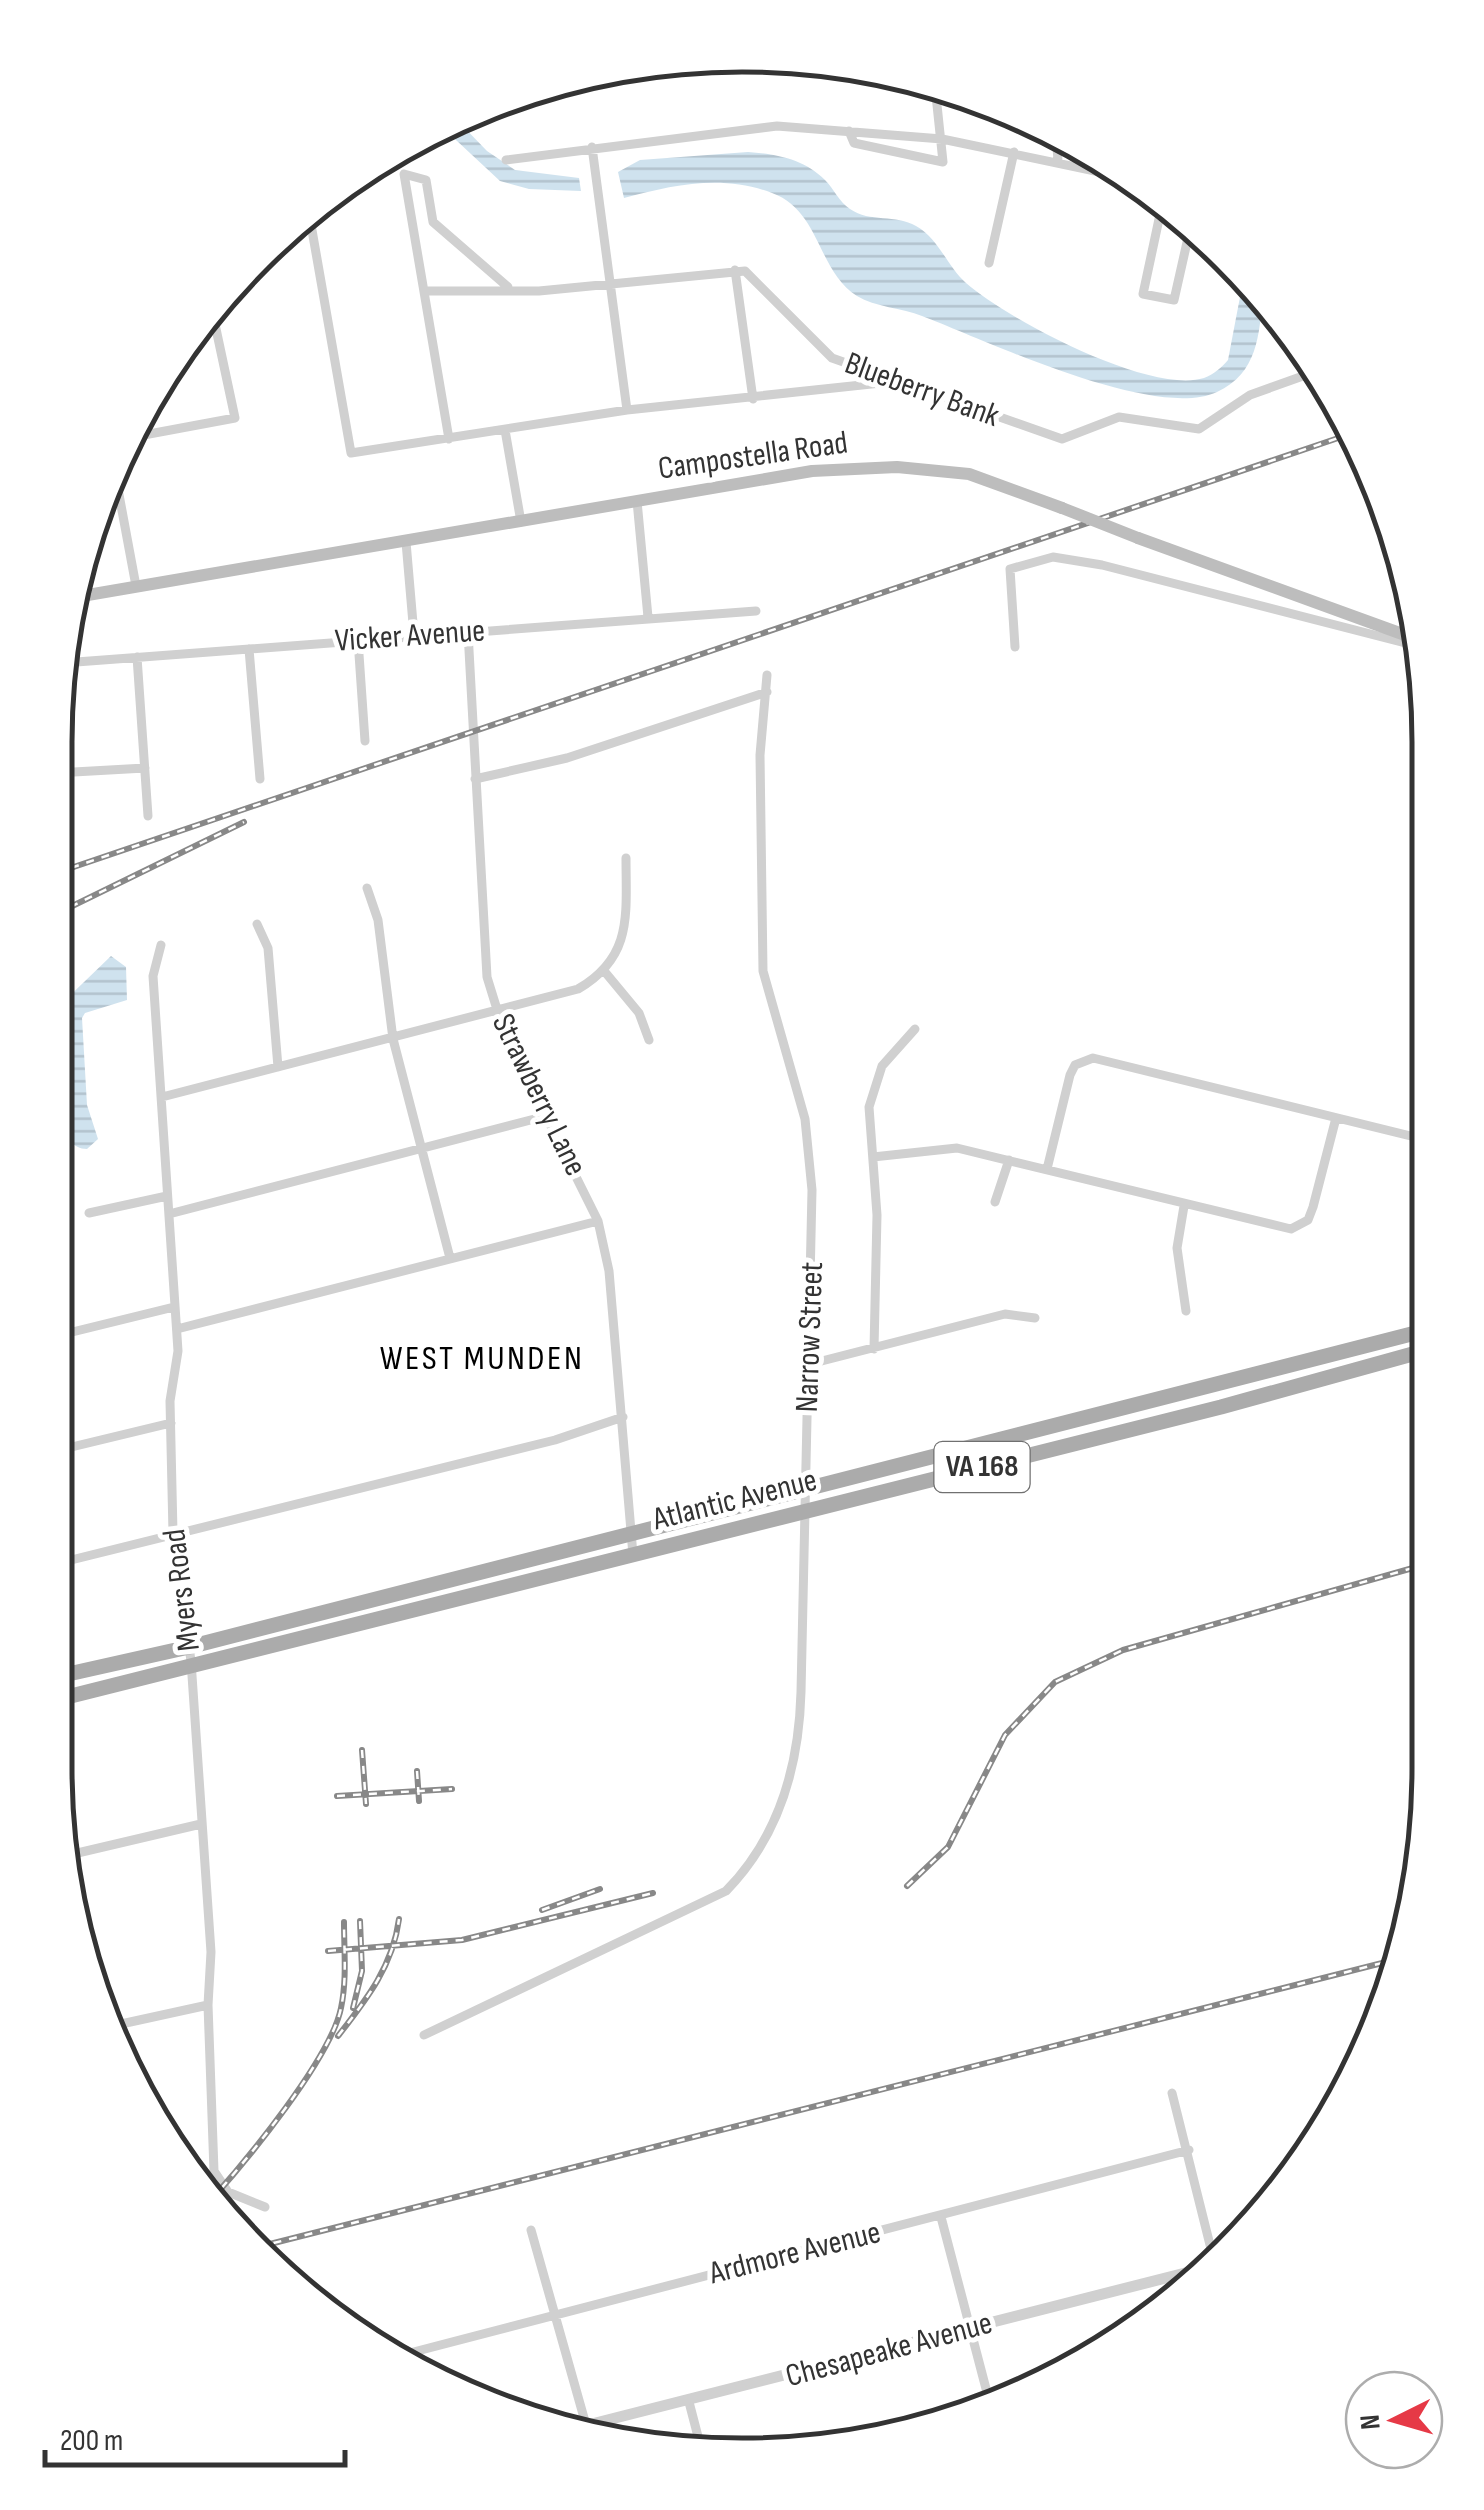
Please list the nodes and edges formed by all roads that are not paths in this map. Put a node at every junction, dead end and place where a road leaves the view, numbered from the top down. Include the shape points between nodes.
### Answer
1 (937, 102) edge
2 (849, 132) junction
3 (942, 139) junction
4 (592, 147) junction
5 (1014, 152) junction
6 (1057, 152) edge
7 (506, 160) dead end
8 (1058, 161) junction
9 (1086, 167) edge
10 (1159, 219) edge
11 (311, 230) edge
12 (1187, 243) edge
13 (989, 262) dead end
14 (736, 270) junction
15 (609, 285) junction
16 (509, 288) junction
17 (424, 291) junction
18 (216, 328) edge
19 (1303, 376) edge
20 (892, 382) junction
21 (753, 399) junction
22 (626, 410) junction
23 (505, 430) junction
24 (148, 434) edge
25 (448, 439) junction
26 (120, 494) edge
27 (636, 501) junction
28 (521, 522) junction
29 (406, 542) junction
30 (136, 586) junction
31 (89, 595) edge
32 (756, 611) dead end
33 (648, 617) junction
34 (468, 632) junction
35 (414, 636) junction
36 (1403, 637) edge
37 (1403, 639) edge
38 (358, 640) junction
39 (1015, 647) dead end
40 (249, 649) junction
41 (137, 657) junction
42 (77, 662) edge
43 (767, 676) dead end
44 (767, 692) junction
45 (365, 741) dead end
46 (145, 768) junction
47 (72, 772) edge
48 (260, 779) dead end
49 (475, 779) junction
50 (148, 816) dead end
51 (626, 858) dead end
52 (366, 888) dead end
53 (257, 924) dead end
54 (160, 945) dead end
55 (604, 972) junction
56 (496, 1012) junction
57 (915, 1028) dead end
58 (393, 1039) junction
59 (649, 1040) dead end
60 (278, 1067) junction
61 (162, 1096) junction
62 (546, 1116) junction
63 (1336, 1118) junction
64 (1412, 1136) edge
65 (419, 1149) junction
66 (873, 1157) junction
67 (1009, 1160) junction
68 (1048, 1169) junction
69 (167, 1196) junction
70 (995, 1202) dead end
71 (1184, 1206) junction
72 (89, 1213) dead end
73 (169, 1214) junction
74 (598, 1221) junction
75 (450, 1258) junction
76 (174, 1308) junction
77 (1186, 1311) dead end
78 (1035, 1318) dead end
79 (176, 1329) junction
80 (72, 1332) edge
81 (1412, 1334) edge
82 (874, 1349) junction
83 (1412, 1354) edge
84 (810, 1364) junction
85 (622, 1416) junction
86 (170, 1423) junction
87 (72, 1447) edge
88 (806, 1490) junction
89 (805, 1511) junction
90 (632, 1532) junction
91 (173, 1533) junction
92 (633, 1554) junction
93 (72, 1560) edge
94 (189, 1647) junction
95 (191, 1666) junction
96 (72, 1673) edge
97 (72, 1696) edge
98 (202, 1824) junction
99 (78, 1853) edge
100 (208, 2005) junction
101 (123, 2024) edge
102 (424, 2034) dead end
103 (1172, 2093) dead end
104 (1187, 2151) junction
105 (265, 2207) dead end
106 (941, 2217) junction
107 (531, 2230) dead end
108 (1210, 2246) edge
109 (1178, 2275) edge
110 (554, 2314) junction
111 (970, 2329) junction
112 (414, 2352) edge
113 (987, 2391) edge
114 (689, 2402) junction
115 (579, 2417) edge
116 (599, 2422) edge
117 (698, 2436) edge

1 - 3 street
2 - 3 street
2 - 3 street via 854,143 943,162
2 - 4 street via 777,126
3 - 5 street
4 - 7 street
4 - 15 street
5 - 8 street
5 - 13 street
6 - 8 street
8 - 9 street
10 - 12 street via 1143,294 1174,300
11 - 25 street via 351,453
14 - 15 street
14 - 20 street, Blueberry Bank via 752,275 832,358
14 - 21 street
15 - 16 street
15 - 22 street
16 - 17 street
16 - 17 street via 433,222 426,180 404,174
17 - 25 street
18 - 24 street via 234,418
19 - 20 street, Blueberry Bank via 1250,395 1210,424 1184,430 1122,417 1062,439
20 - 21 street
21 - 22 street
22 - 23 street
23 - 25 street
23 - 28 street
26 - 30 street
27 - 28 main road, Campostella Road
27 - 33 street
27 - 36 main road, Campostella Road, bridge via 812,471 897,467 969,474
28 - 29 main road, Campostella Road
29 - 30 main road, Campostella Road
29 - 35 street
30 - 31 main road, Campostella Road
32 - 33 street, Vicker Avenue
33 - 34 street, Vicker Avenue
34 - 35 street, Vicker Avenue
34 - 49 street, Strawberry Lane
35 - 38 street, Vicker Avenue
37 - 39 street via 1073,558 1035,559 1010,569
38 - 40 street, Vicker Avenue
38 - 45 street
40 - 41 street, Vicker Avenue
40 - 48 street
41 - 42 street, Vicker Avenue
41 - 46 street
43 - 44 street, Narrow Street
44 - 49 street via 550,764
44 - 84 street, Narrow Street via 760,755 761,940 766,994 797,1086 810,1161
46 - 47 street
46 - 50 street
49 - 56 street, Strawberry Lane via 482,932
51 - 55 street via 624,934
52 - 58 street via 378,920
53 - 60 street via 268,948
54 - 61 street, Myers Road via 153,976
55 - 56 street via 578,989
55 - 59 street via 638,1012
56 - 58 street
56 - 62 street, Strawberry Lane
57 - 66 street via 874,1084
58 - 60 street
58 - 65 street
60 - 61 street
61 - 69 street, Myers Road
62 - 65 street
62 - 74 street, Strawberry Lane
63 - 64 street
63 - 68 street via 1083,1059 1070,1075
63 - 71 street via 1313,1207 1298,1228
65 - 73 street
65 - 75 street
66 - 67 street via 945,1148
66 - 82 street
67 - 68 street
67 - 70 street
68 - 71 street
69 - 72 street
69 - 73 street, Myers Road
71 - 77 street via 1177,1248
73 - 76 street, Myers Road
74 - 75 street
74 - 85 street, Strawberry Lane
75 - 79 street
76 - 79 street, Myers Road
76 - 80 street
78 - 82 street via 1004,1314
79 - 86 street, Myers Road
81 - 88 main road, Atlantic Avenue / VA 168
82 - 84 street
83 - 89 main road, Atlantic Avenue / VA 168
84 - 88 street, Narrow Street
85 - 90 street, Strawberry Lane
85 - 91 street via 555,1440
86 - 87 street
86 - 91 street, Myers Road
88 - 89 street, Narrow Street
88 - 90 main road, Atlantic Avenue / VA 168
89 - 92 main road, Atlantic Avenue / VA 168
89 - 102 street, Narrow Street via 796,1765 746,1869 710,1902
90 - 92 street, Strawberry Lane
90 - 94 main road, Atlantic Avenue / VA 168
91 - 93 street
91 - 94 street, Myers Road
92 - 95 main road, Atlantic Avenue / VA 168
94 - 95 street, Myers Road
94 - 96 main road, Atlantic Avenue / VA 168
95 - 97 main road, Atlantic Avenue / VA 168
95 - 98 street, Myers Road
98 - 99 street
98 - 100 street, Myers Road
100 - 101 street
100 - 105 street, Myers Road via 216,2180
103 - 104 street
104 - 106 street, Ardmore Avenue
104 - 108 street
106 - 110 street, Ardmore Avenue
106 - 111 street
107 - 110 street
109 - 111 street, Chesapeake Avenue
110 - 112 street, Ardmore Avenue
110 - 115 street
111 - 113 street
111 - 114 street, Chesapeake Avenue
114 - 116 street, Chesapeake Avenue
114 - 117 street

